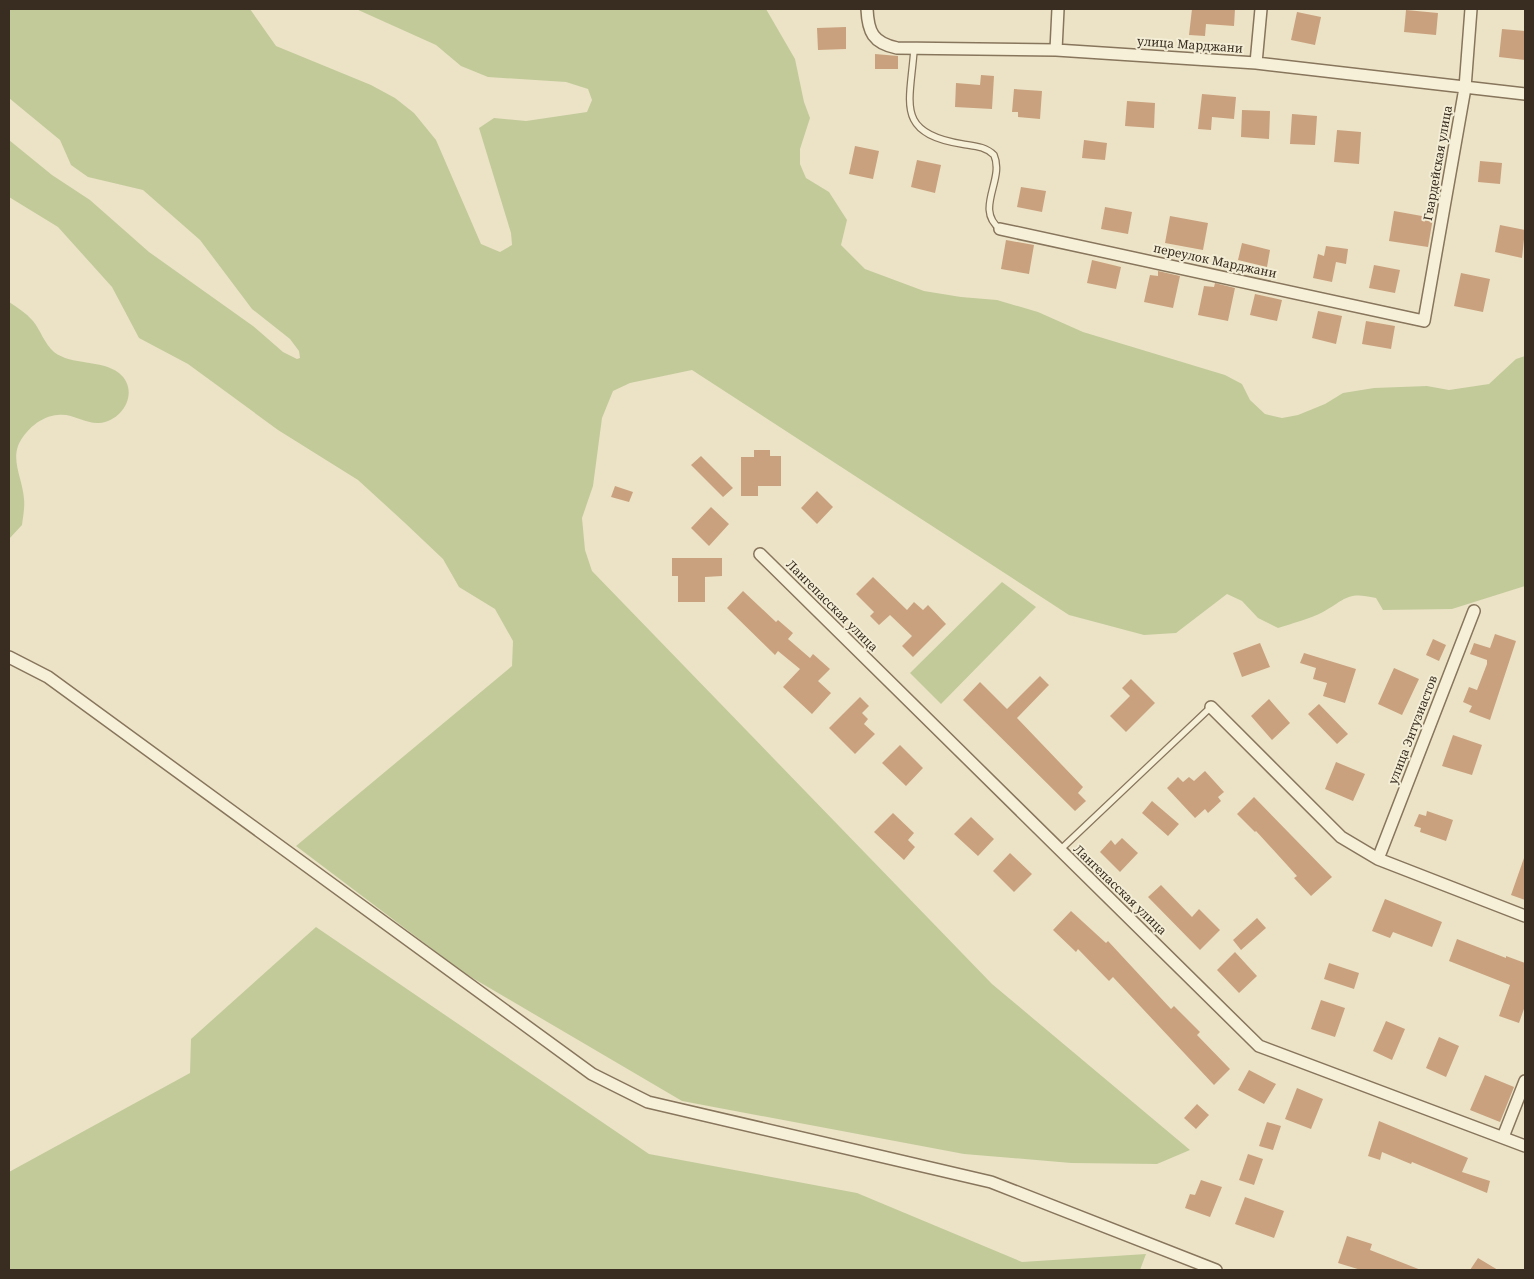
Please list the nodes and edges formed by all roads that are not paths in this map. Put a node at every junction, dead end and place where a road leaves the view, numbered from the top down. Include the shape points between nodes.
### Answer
1 (1058, 9) edge
2 (1261, 9) edge
3 (1471, 9) edge
4 (867, 14) edge
5 (914, 50) junction
6 (1056, 50) junction
7 (1256, 63) junction
8 (1465, 88) junction
9 (1525, 94) edge
10 (1000, 229) joint
11 (1424, 320) joint
12 (760, 554) dead end
13 (1474, 611) dead end
14 (9, 657) edge
15 (1211, 707) joint
16 (1059, 850) junction
17 (1378, 859) junction
18 (1525, 916) edge
19 (1525, 1081) edge
20 (1503, 1137) junction
21 (1525, 1146) edge
22 (1216, 1270) edge

1 - 6 street
2 - 7 street
3 - 8 street, Гвардейская улица
4 - 5 street, улица Марджани via 871,33 884,45
5 - 6 street, улица Марджани
5 - 10 lane via 909,109 913,120 917,128 927,135 981,147 994,155 997,167 989,215 992,223
6 - 7 street, улица Марджани
7 - 8 street, улица Марджани
8 - 9 street, улица Марджани
8 - 11 street, Гвардейская улица
10 - 11 street, переулок Марджани
12 - 16 street, Лангепасская улица
13 - 17 street, улица Энтузиастов
14 - 22 street via 48,677 600,1078 648,1102 991,1182
15 - 16 lane
15 - 17 street via 1341,837
16 - 20 street, Лангепасская улица via 1259,1046
17 - 18 street
19 - 20 street
20 - 21 street, Лангепасская улица

